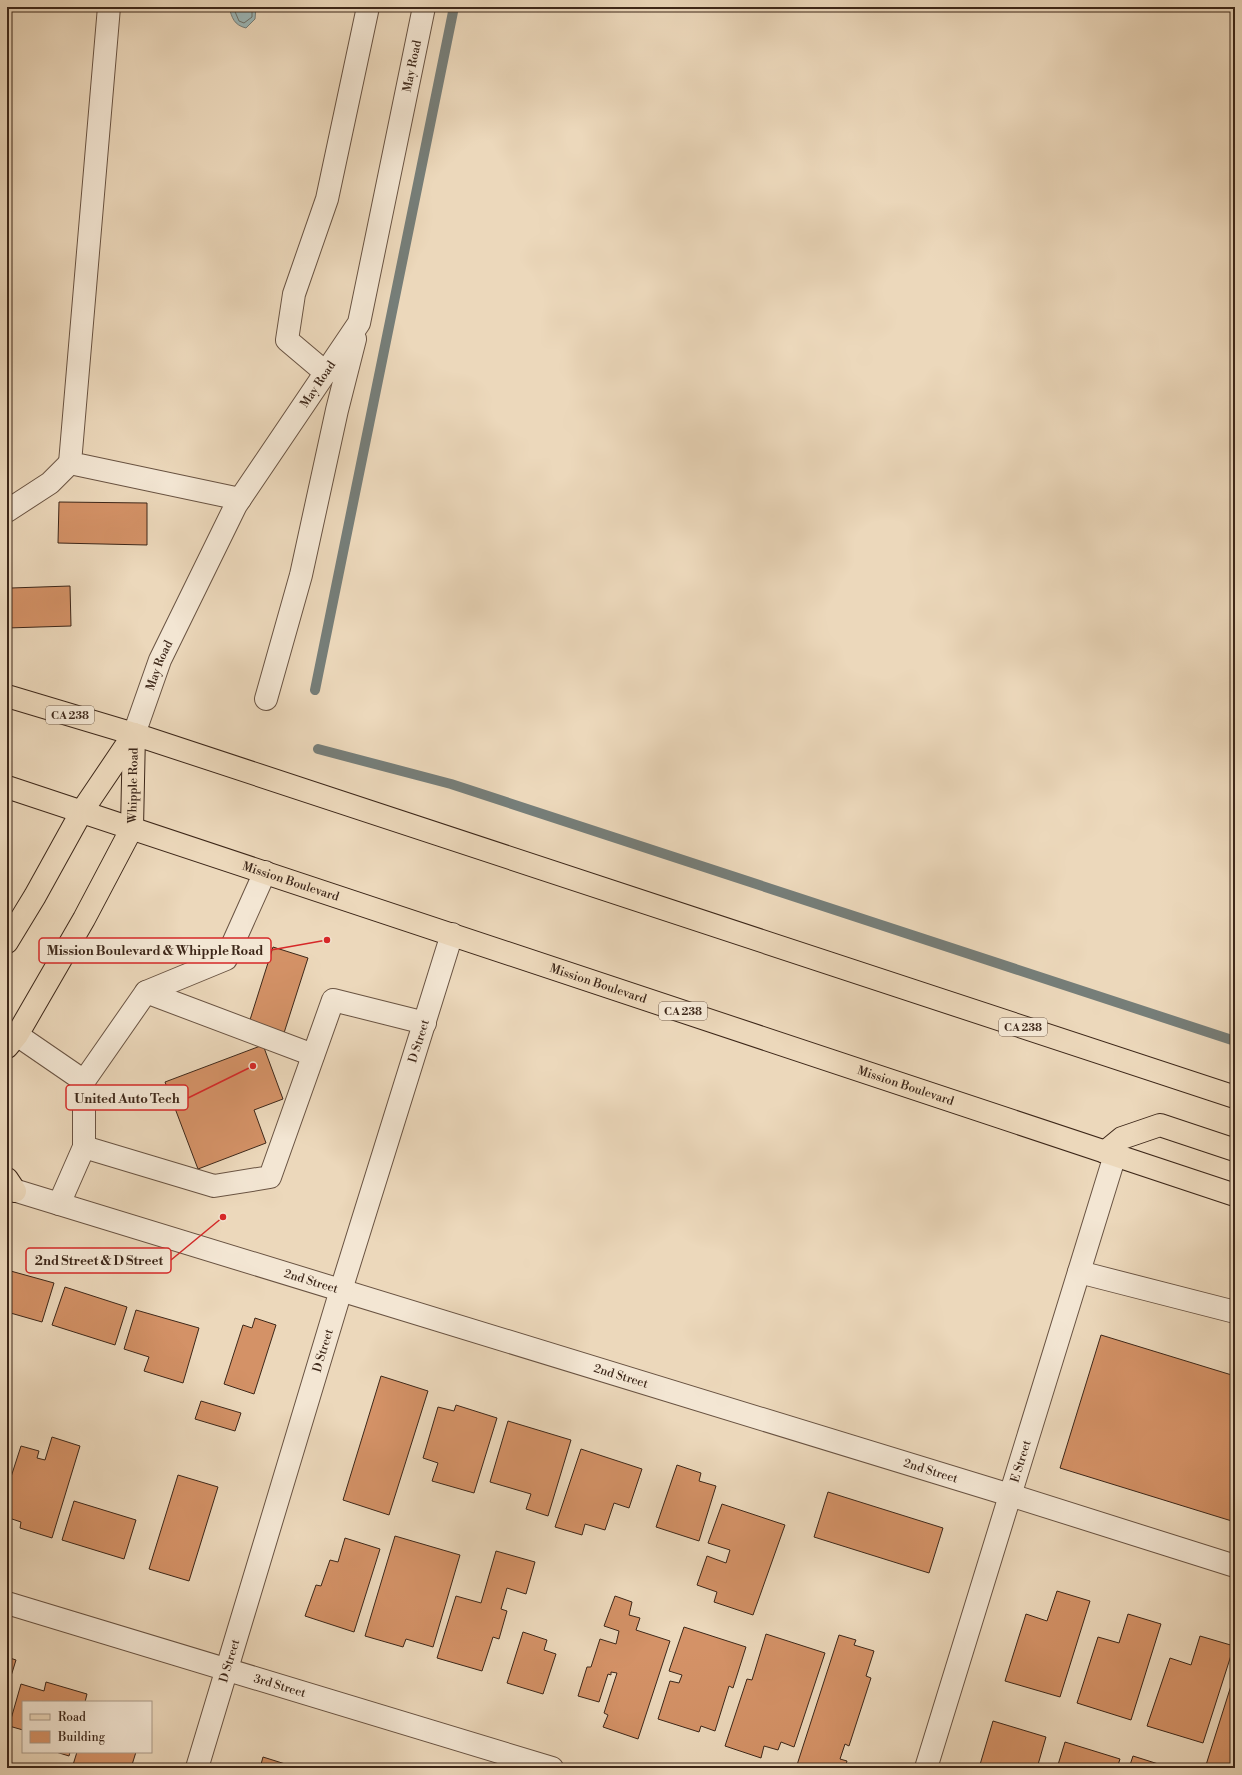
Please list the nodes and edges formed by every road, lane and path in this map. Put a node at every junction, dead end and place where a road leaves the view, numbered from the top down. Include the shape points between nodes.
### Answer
1 (109, 7) edge
2 (368, 7) edge
3 (424, 7) edge
4 (359, 323) junction
5 (326, 373) junction
6 (70, 463) junction
7 (240, 499) junction
8 (7, 511) edge
9 (7, 696) edge
10 (266, 699) dead end
11 (134, 734) junction
12 (7, 787) edge
13 (82, 811) junction
14 (132, 828) junction
15 (264, 872) junction
16 (452, 934) junction
17 (7, 942) edge
18 (146, 992) junction
19 (425, 1023) junction
20 (12, 1041) edge
21 (313, 1055) junction
22 (84, 1081) junction
23 (1235, 1097) edge
24 (84, 1147) junction
25 (1235, 1150) edge
26 (1110, 1154) junction
27 (10, 1186) edge
28 (1235, 1195) edge
29 (59, 1204) junction
30 (1079, 1272) junction
31 (341, 1290) junction
32 (1235, 1312) edge
33 (1010, 1495) junction
34 (1235, 1566) edge
35 (7, 1603) edge
36 (227, 1669) junction
37 (197, 1768) edge
38 (552, 1768) edge
39 (926, 1768) edge

1 - 6 street
2 - 5 street via 327,199 294,294 287,340
3 - 4 street, May Road
4 - 5 street, May Road
4 - 10 street via 301,575
5 - 7 street, May Road
6 - 7 street
6 - 8 street via 50,483
7 - 11 street, May Road via 160,660
9 - 11 main road, CA 238
11 - 13 main road, Whipple Road
11 - 14 main road, Whipple Road
11 - 23 main road, CA 238
12 - 13 main road, Mission Boulevard / CA 238
13 - 14 main road, Mission Boulevard / CA 238
13 - 17 main road, Whipple Road via 36,896
14 - 15 main road, Mission Boulevard / CA 238
14 - 20 main road, Whipple Road via 84,919
15 - 16 main road, Mission Boulevard / CA 238
15 - 18 street via 226,959
16 - 19 street, D Street
16 - 26 main road, Mission Boulevard / CA 238
18 - 21 street
18 - 22 street
19 - 21 street via 333,1000
19 - 31 street, D Street
20 - 22 street
21 - 24 street via 270,1177 214,1186
22 - 24 street
24 - 29 street
25 - 26 main road via 1160,1125 1122,1138
26 - 28 main road, Mission Boulevard / CA 238
26 - 30 street, E Street
27 - 29 street, 2nd Street
29 - 31 street, 2nd Street
30 - 32 street
30 - 33 street, E Street
31 - 33 street, 2nd Street
31 - 36 street, D Street
33 - 34 street, 2nd Street
33 - 39 street, E Street
35 - 36 street, 3rd Street
36 - 37 street, D Street
36 - 38 street, 3rd Street

